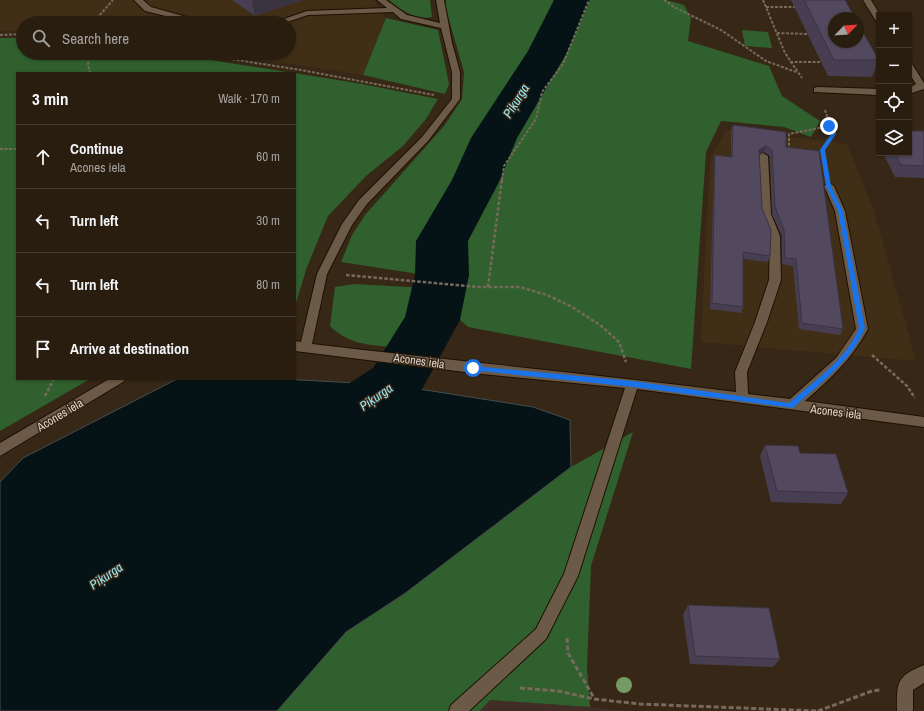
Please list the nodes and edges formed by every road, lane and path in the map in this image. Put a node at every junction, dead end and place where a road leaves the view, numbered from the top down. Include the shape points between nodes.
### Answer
1 (113, 0) edge
2 (138, 0) edge
3 (381, 0) edge
4 (440, 0) edge
5 (589, 0) edge
6 (664, 0) edge
7 (763, 0) edge
8 (867, 0) edge
9 (766, 7) junction
10 (795, 7) dead end
11 (392, 10) junction
12 (876, 14) edge
13 (99, 16) edge
14 (176, 16) edge
15 (296, 17) edge
16 (444, 26) junction
17 (777, 33) junction
18 (16, 34) edge
19 (807, 34) dead end
20 (0, 35) edge
21 (89, 60) edge
22 (237, 60) edge
23 (869, 61) edge
24 (875, 61) edge
25 (790, 62) junction
26 (821, 62) dead end
27 (912, 70) edge
28 (90, 72) edge
29 (796, 73) junction
30 (923, 85) edge
31 (817, 90) junction
32 (912, 90) edge
33 (876, 92) edge
34 (456, 99) junction
35 (829, 126) junction
36 (789, 134) dead end
37 (0, 149) edge
38 (16, 149) edge
39 (763, 156) edge
40 (829, 186) joint
41 (322, 274) junction
42 (488, 287) junction
43 (856, 342) junction
44 (300, 346) edge
45 (118, 380) edge
46 (633, 384) junction
47 (742, 398) junction
48 (916, 399) dead end
49 (791, 406) junction
50 (924, 422) edge
51 (0, 450) edge
52 (562, 593) junction
53 (924, 673) edge
54 (485, 685) junction
55 (905, 686) junction
56 (594, 699) junction
57 (457, 711) edge
58 (818, 711) edge
59 (905, 711) edge

1 - 13 path
2 - 14 street via 148,9
3 - 11 street
4 - 16 street
5 - 42 path via 563,64 542,92 536,120 504,166
6 - 29 path via 721,30 766,62
7 - 9 path
8 - 12 street
9 - 10 path
9 - 17 path
11 - 15 street via 307,13
11 - 16 street via 404,17
16 - 34 street via 456,72
17 - 19 path
17 - 25 path
18 - 20 path
21 - 28 path
22 - 34 path
23 - 24 path
25 - 26 path
25 - 29 path
27 - 30 street
29 - 31 path
30 - 32 street
31 - 33 street
31 - 35 path
34 - 41 street via 425,139 363,202 339,237
35 - 36 path
35 - 40 path via 833,134 822,150
37 - 38 path
39 - 47 street via 766,214 775,236 775,280 741,372
40 - 43 street via 840,211 862,328
41 - 42 path
41 - 44 street
42 - 46 path via 520,287 547,295 600,324 619,342
43 - 48 path via 907,386
43 - 49 street via 842,359
44 - 46 street, Acones iela via 473,368
45 - 51 street, Acones iela
46 - 47 street, Acones iela
46 - 52 street via 570,576
47 - 49 street, Acones iela
49 - 50 street, Acones iela
52 - 54 street via 541,634
52 - 56 path via 568,653
53 - 55 street
54 - 56 path via 558,691
54 - 57 street
55 - 58 path via 872,691
55 - 59 street
56 - 58 path via 647,704

